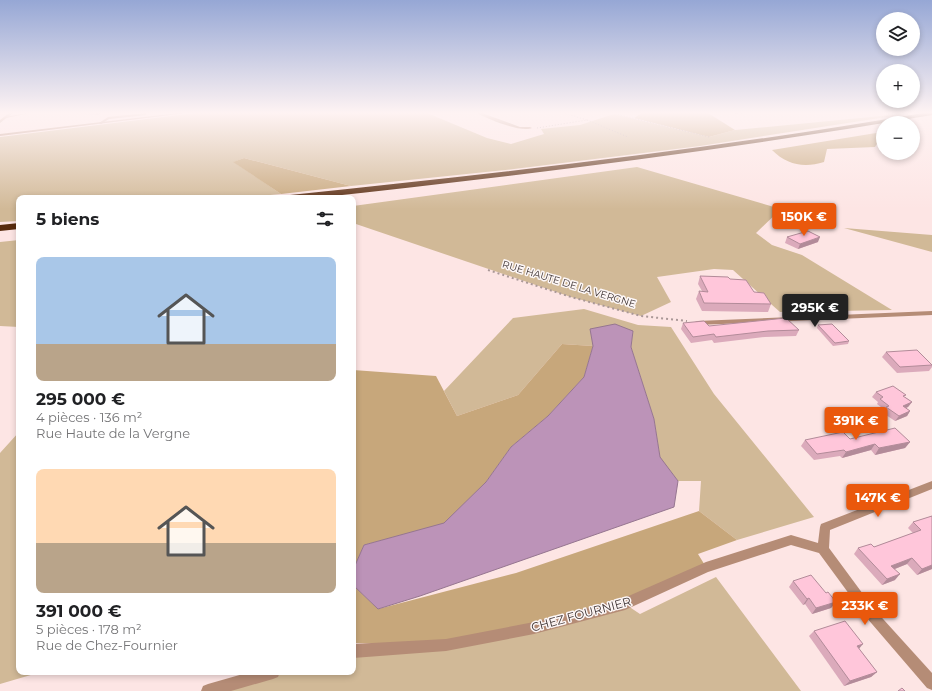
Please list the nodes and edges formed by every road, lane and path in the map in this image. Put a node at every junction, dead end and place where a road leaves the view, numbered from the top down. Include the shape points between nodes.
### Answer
1 (724, 145) edge
2 (760, 145) edge
3 (316, 195) edge
4 (356, 196) edge
5 (16, 226) edge
6 (0, 228) edge
7 (16, 232) edge
8 (0, 234) edge
9 (488, 270) dead end
10 (932, 313) edge
11 (697, 322) joint
12 (932, 485) edge
13 (823, 549) junction
14 (356, 651) edge
15 (263, 675) edge
16 (932, 683) edge
17 (208, 691) edge

1 - 3 highway
2 - 4 highway
5 - 6 highway
7 - 8 highway
9 - 11 path, RUE HAUTE DE LA VERGNE via 641,316
10 - 11 street
12 - 13 street via 824,526
13 - 14 street, CHEZ FOURNIER via 791,540 706,567 625,604 534,628 446,645
13 - 16 street via 870,613
15 - 17 street

